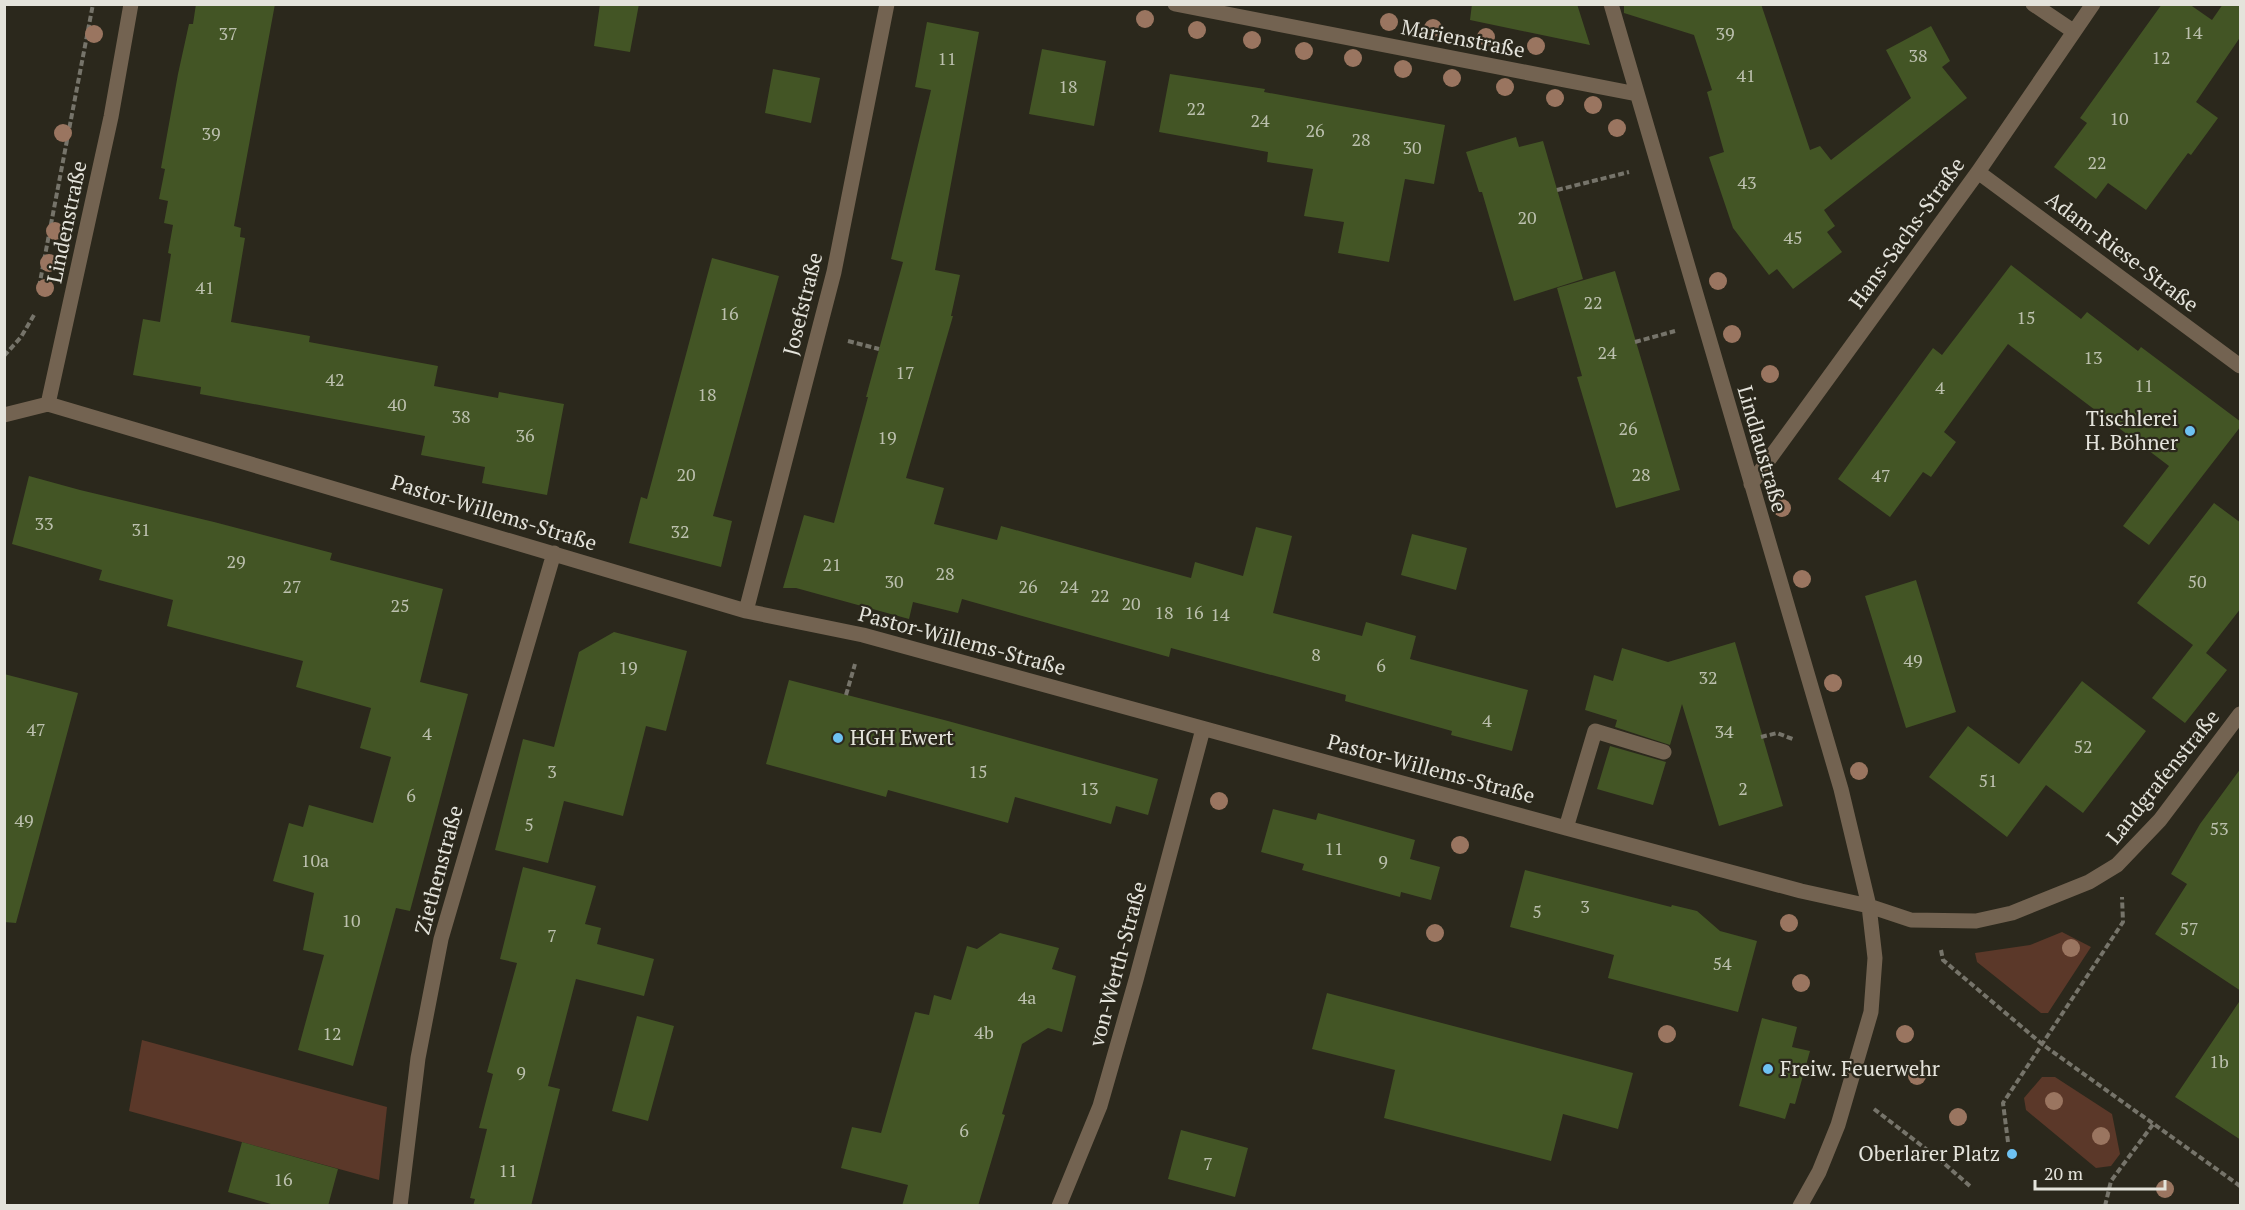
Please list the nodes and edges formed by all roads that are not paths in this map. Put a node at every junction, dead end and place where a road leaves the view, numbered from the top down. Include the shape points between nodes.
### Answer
1 (131, 4) edge
2 (887, 4) edge
3 (1175, 4) edge
4 (1611, 4) edge
5 (2033, 4) edge
6 (2093, 4) edge
7 (2073, 32) junction
8 (1637, 94) junction
9 (1978, 172) junction
10 (2241, 366) edge
11 (48, 404) junction
12 (4, 415) edge
13 (1751, 484) junction
14 (554, 553) junction
15 (746, 611) junction
16 (2241, 714) edge
17 (1203, 729) junction
18 (1664, 752) dead end
19 (1566, 828) junction
20 (1869, 906) junction
21 (400, 1206) edge
22 (1059, 1206) edge
23 (1800, 1206) edge

1 - 11 street, Lindenstraße via 111,117
2 - 15 street, Josefstraße via 834,272
3 - 8 street, Marienstraße
4 - 8 street, Lindlaustraße
5 - 7 street
6 - 7 street, Hans-Sachs-Straße
7 - 9 street, Hans-Sachs-Straße
8 - 13 street, Lindlaustraße
9 - 10 street, Adam-Riese-Straße
9 - 13 street, Hans-Sachs-Straße
11 - 12 street
11 - 14 street, Pastor-Willems-Straße
13 - 20 street, Lindlaustraße via 1841,789
14 - 15 street, Pastor-Willems-Straße
14 - 21 street, Ziethenstraße via 441,939 418,1058
15 - 17 street, Pastor-Willems-Straße via 863,635
16 - 20 street, Landgrafenstraße via 2160,820 2117,865 2089,882 2012,913 1976,921 1911,921
17 - 19 street, Pastor-Willems-Straße
17 - 22 street, von-Werth-Straße via 1100,1106
18 - 19 street via 1595,731
19 - 20 street, Pastor-Willems-Straße
20 - 23 street via 1875,957 1871,1012 1838,1125

